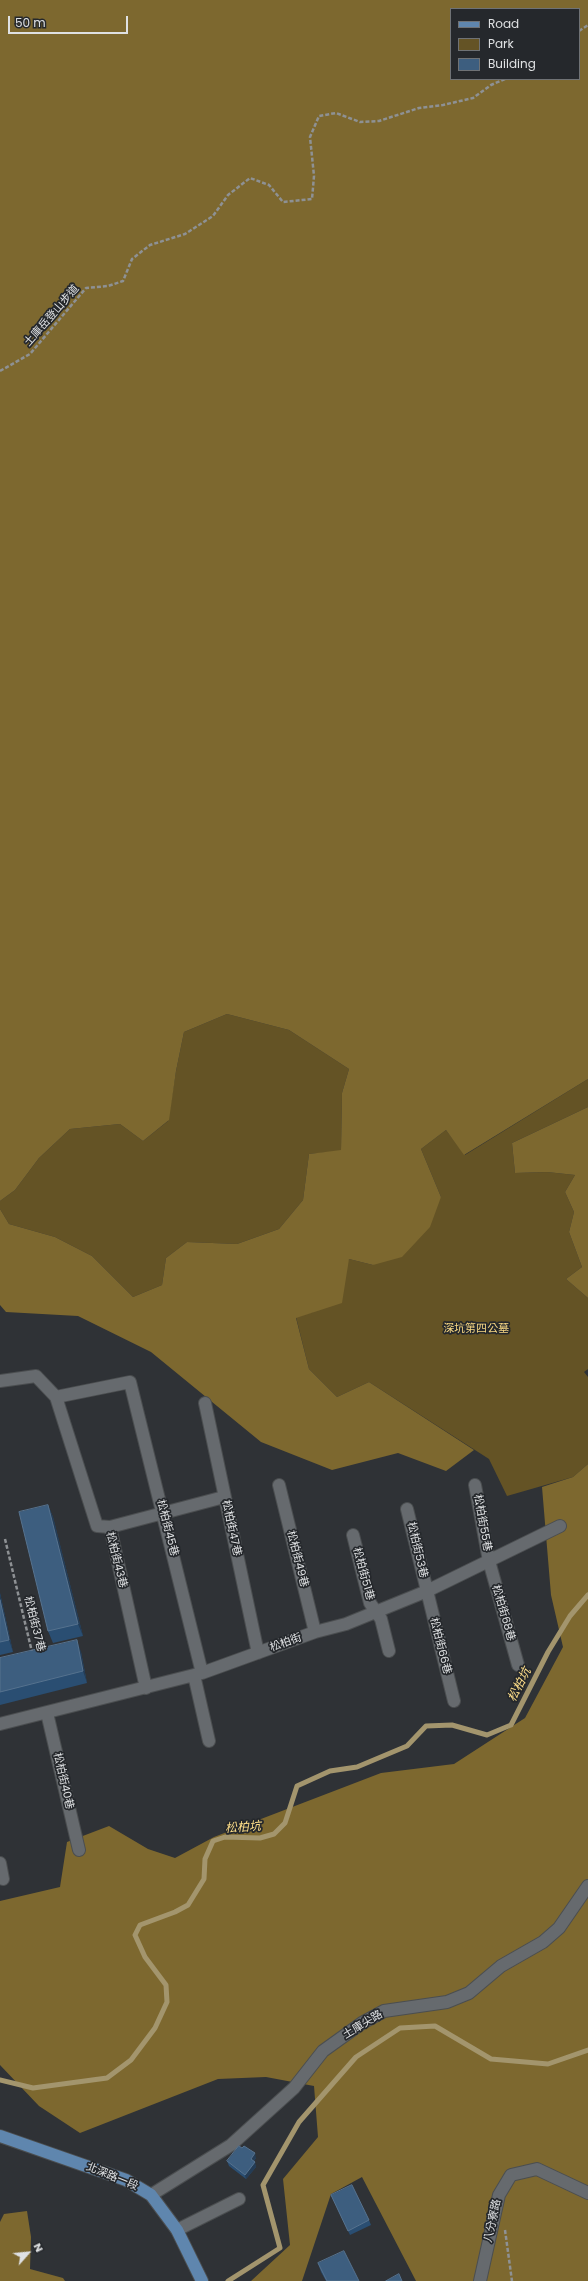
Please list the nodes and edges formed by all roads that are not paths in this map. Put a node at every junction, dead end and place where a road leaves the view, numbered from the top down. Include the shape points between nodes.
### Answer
1 (0, 1381) edge
2 (56, 1397) junction
3 (205, 1402) dead end
4 (475, 1484) dead end
5 (279, 1485) dead end
6 (224, 1497) junction
7 (407, 1509) dead end
8 (163, 1513) junction
9 (560, 1526) dead end
10 (110, 1528) junction
11 (353, 1535) dead end
12 (489, 1561) junction
13 (427, 1591) junction
14 (376, 1613) junction
15 (315, 1632) junction
16 (389, 1651) dead end
17 (258, 1653) junction
18 (518, 1665) dead end
19 (198, 1674) junction
20 (146, 1688) junction
21 (454, 1701) dead end
22 (47, 1713) junction
23 (0, 1724) edge
24 (209, 1741) dead end
25 (79, 1850) dead end
26 (0, 1863) edge
27 (4, 1878) dead end
28 (588, 1886) edge
29 (0, 2136) edge
30 (588, 2193) edge
31 (151, 2195) junction
32 (239, 2200) dead end
33 (177, 2230) junction
34 (202, 2281) edge
35 (480, 2281) edge

1 - 2 street via 36,1376
2 - 8 street, 松柏街45巷 via 130,1382
2 - 10 street, 松柏街43巷 via 97,1526
3 - 6 street, 松柏街47巷
4 - 12 street, 松柏街55巷
5 - 15 street, 松柏街49巷
6 - 8 street
6 - 17 street, 松柏街47巷
7 - 13 street, 松柏街53巷
8 - 10 street
8 - 19 street, 松柏街45巷
9 - 12 street, 松柏街
10 - 20 street, 松柏街43巷
11 - 14 street, 松柏街51巷 via 370,1603
12 - 13 street, 松柏街
12 - 18 street, 松柏街68巷
13 - 14 street, 松柏街
13 - 21 street, 松柏街66巷
14 - 15 street, 松柏街
14 - 16 street, 松柏街51巷 via 381,1619
15 - 17 street, 松柏街
17 - 19 street, 松柏街
19 - 20 street, 松柏街
19 - 24 street, 松柏街45巷
20 - 22 street, 松柏街
22 - 23 street, 松柏街
22 - 25 street, 松柏街40巷
26 - 27 street
28 - 31 street, 土庫尖路 via 559,1928 543,1942 501,1966 469,1992 447,2002 384,2011 362,2023 323,2051 294,2088 231,2145
29 - 31 main road, 北深路一段 via 126,2180
30 - 35 street, 八分寮路 via 537,2169 510,2175 499,2195
31 - 33 main road, 北深路一段
32 - 33 street
33 - 34 main road, 北深路一段

